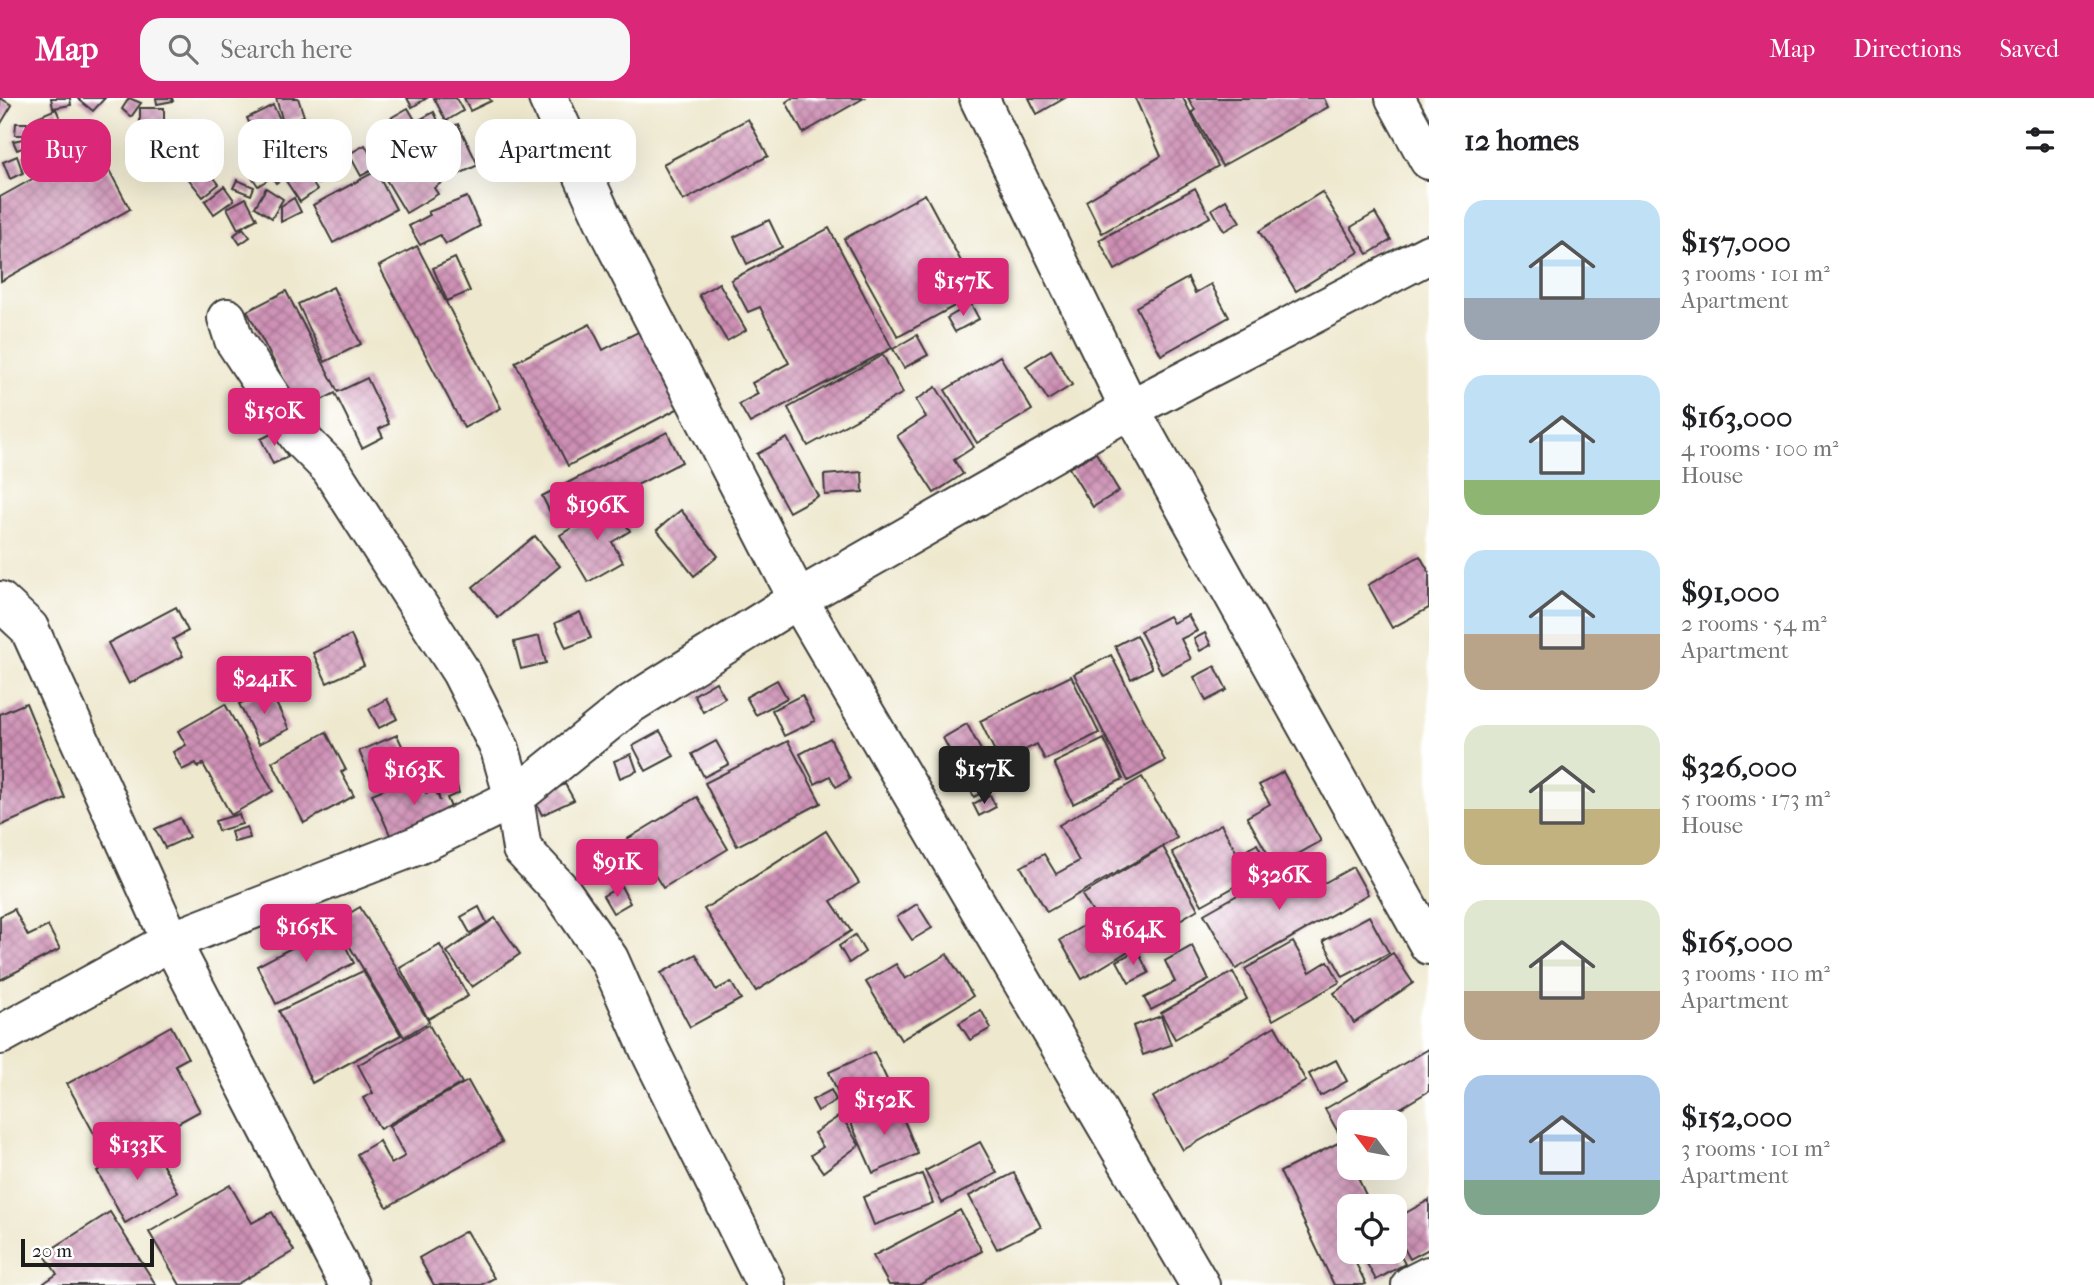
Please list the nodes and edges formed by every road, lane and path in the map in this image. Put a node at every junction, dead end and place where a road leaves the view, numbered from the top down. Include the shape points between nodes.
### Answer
1 (548, 98) edge
2 (979, 98) edge
3 (1395, 98) edge
4 (1429, 160) edge
5 (1429, 254) edge
6 (227, 318) dead end
7 (1130, 409) junction
8 (798, 599) junction
9 (0, 601) edge
10 (514, 798) junction
11 (171, 941) junction
12 (1429, 945) edge
13 (0, 1035) edge
14 (1429, 1276) edge
15 (349, 1285) edge
16 (766, 1285) edge
17 (1200, 1285) edge
18 (1411, 1285) edge

1 - 8 street via 611,236
2 - 7 street
3 - 4 street
5 - 7 street
6 - 10 street via 234,340 280,410 330,468 461,673 500,749
7 - 8 street
7 - 12 street
8 - 10 street via 629,705
8 - 17 street
9 - 11 street via 29,628
10 - 11 street via 416,846
10 - 16 street via 522,849 563,893 608,959
11 - 13 street
11 - 15 street
14 - 18 street

